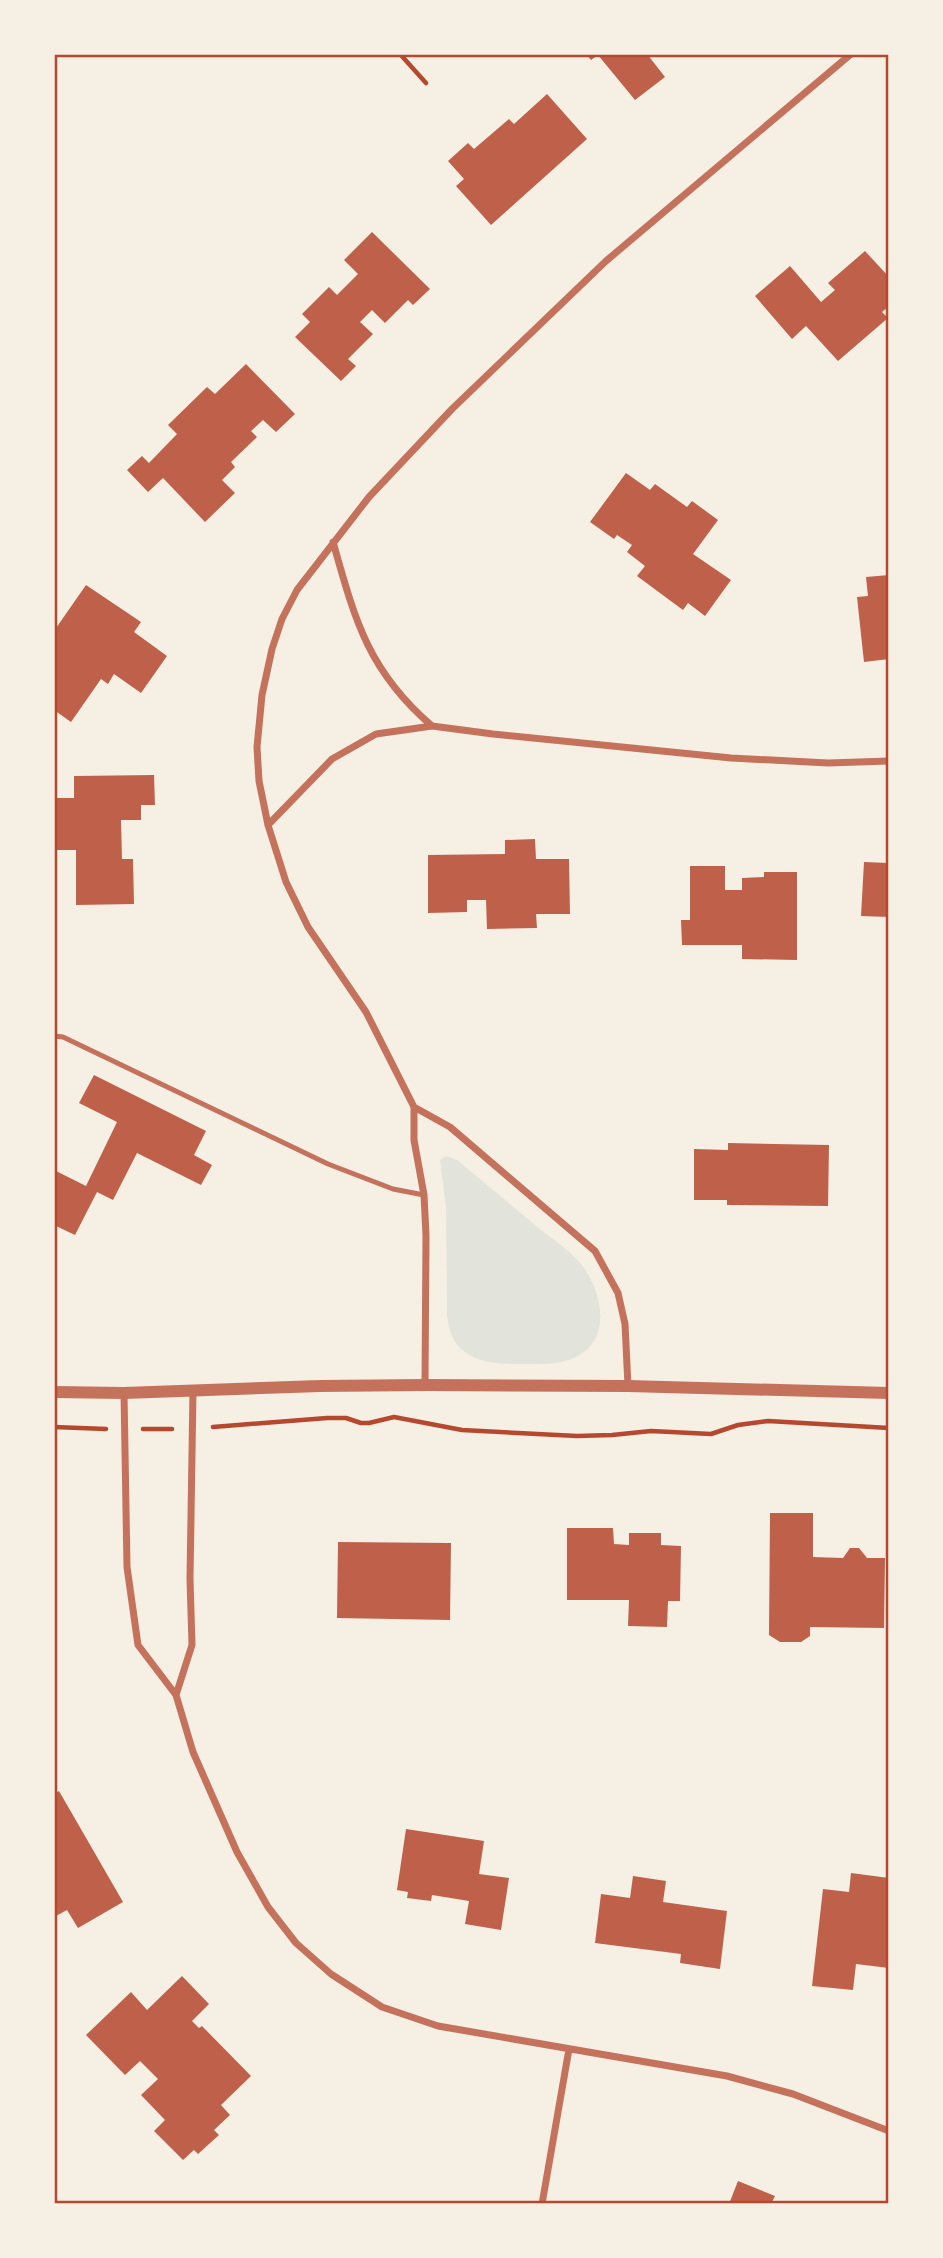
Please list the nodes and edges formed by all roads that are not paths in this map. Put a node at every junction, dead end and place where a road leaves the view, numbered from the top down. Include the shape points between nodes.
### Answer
1 (851, 54) edge
2 (333, 542) junction
3 (432, 726) junction
4 (889, 761) edge
5 (268, 825) junction
6 (54, 1036) edge
7 (414, 1107) junction
8 (424, 1195) junction
9 (425, 1385) junction
10 (628, 1386) junction
11 (192, 1391) junction
12 (54, 1392) edge
13 (124, 1393) junction
14 (889, 1394) edge
15 (176, 1695) junction
16 (569, 2049) junction
17 (889, 2131) edge
18 (542, 2204) edge

1 - 2 street via 682,194 545,317 452,408
2 - 3 street via 367,645 390,683
2 - 5 street via 297,590 272,649 257,747
3 - 4 street via 731,758
3 - 5 street via 376,734 332,759
5 - 7 street via 286,882 308,927 366,1012
6 - 8 lane via 328,1164 393,1189
7 - 8 street via 414,1140
7 - 10 street via 450,1127 595,1251 618,1293 625,1324
8 - 9 street
9 - 10 street
9 - 11 street
10 - 14 street
11 - 13 street
11 - 15 street via 192,1645
12 - 13 street
13 - 15 street via 127,1567 138,1646
15 - 16 street via 197,1764 243,1863 296,1943 331,1975 382,2007 438,2026
16 - 17 street via 762,2084
16 - 18 street

